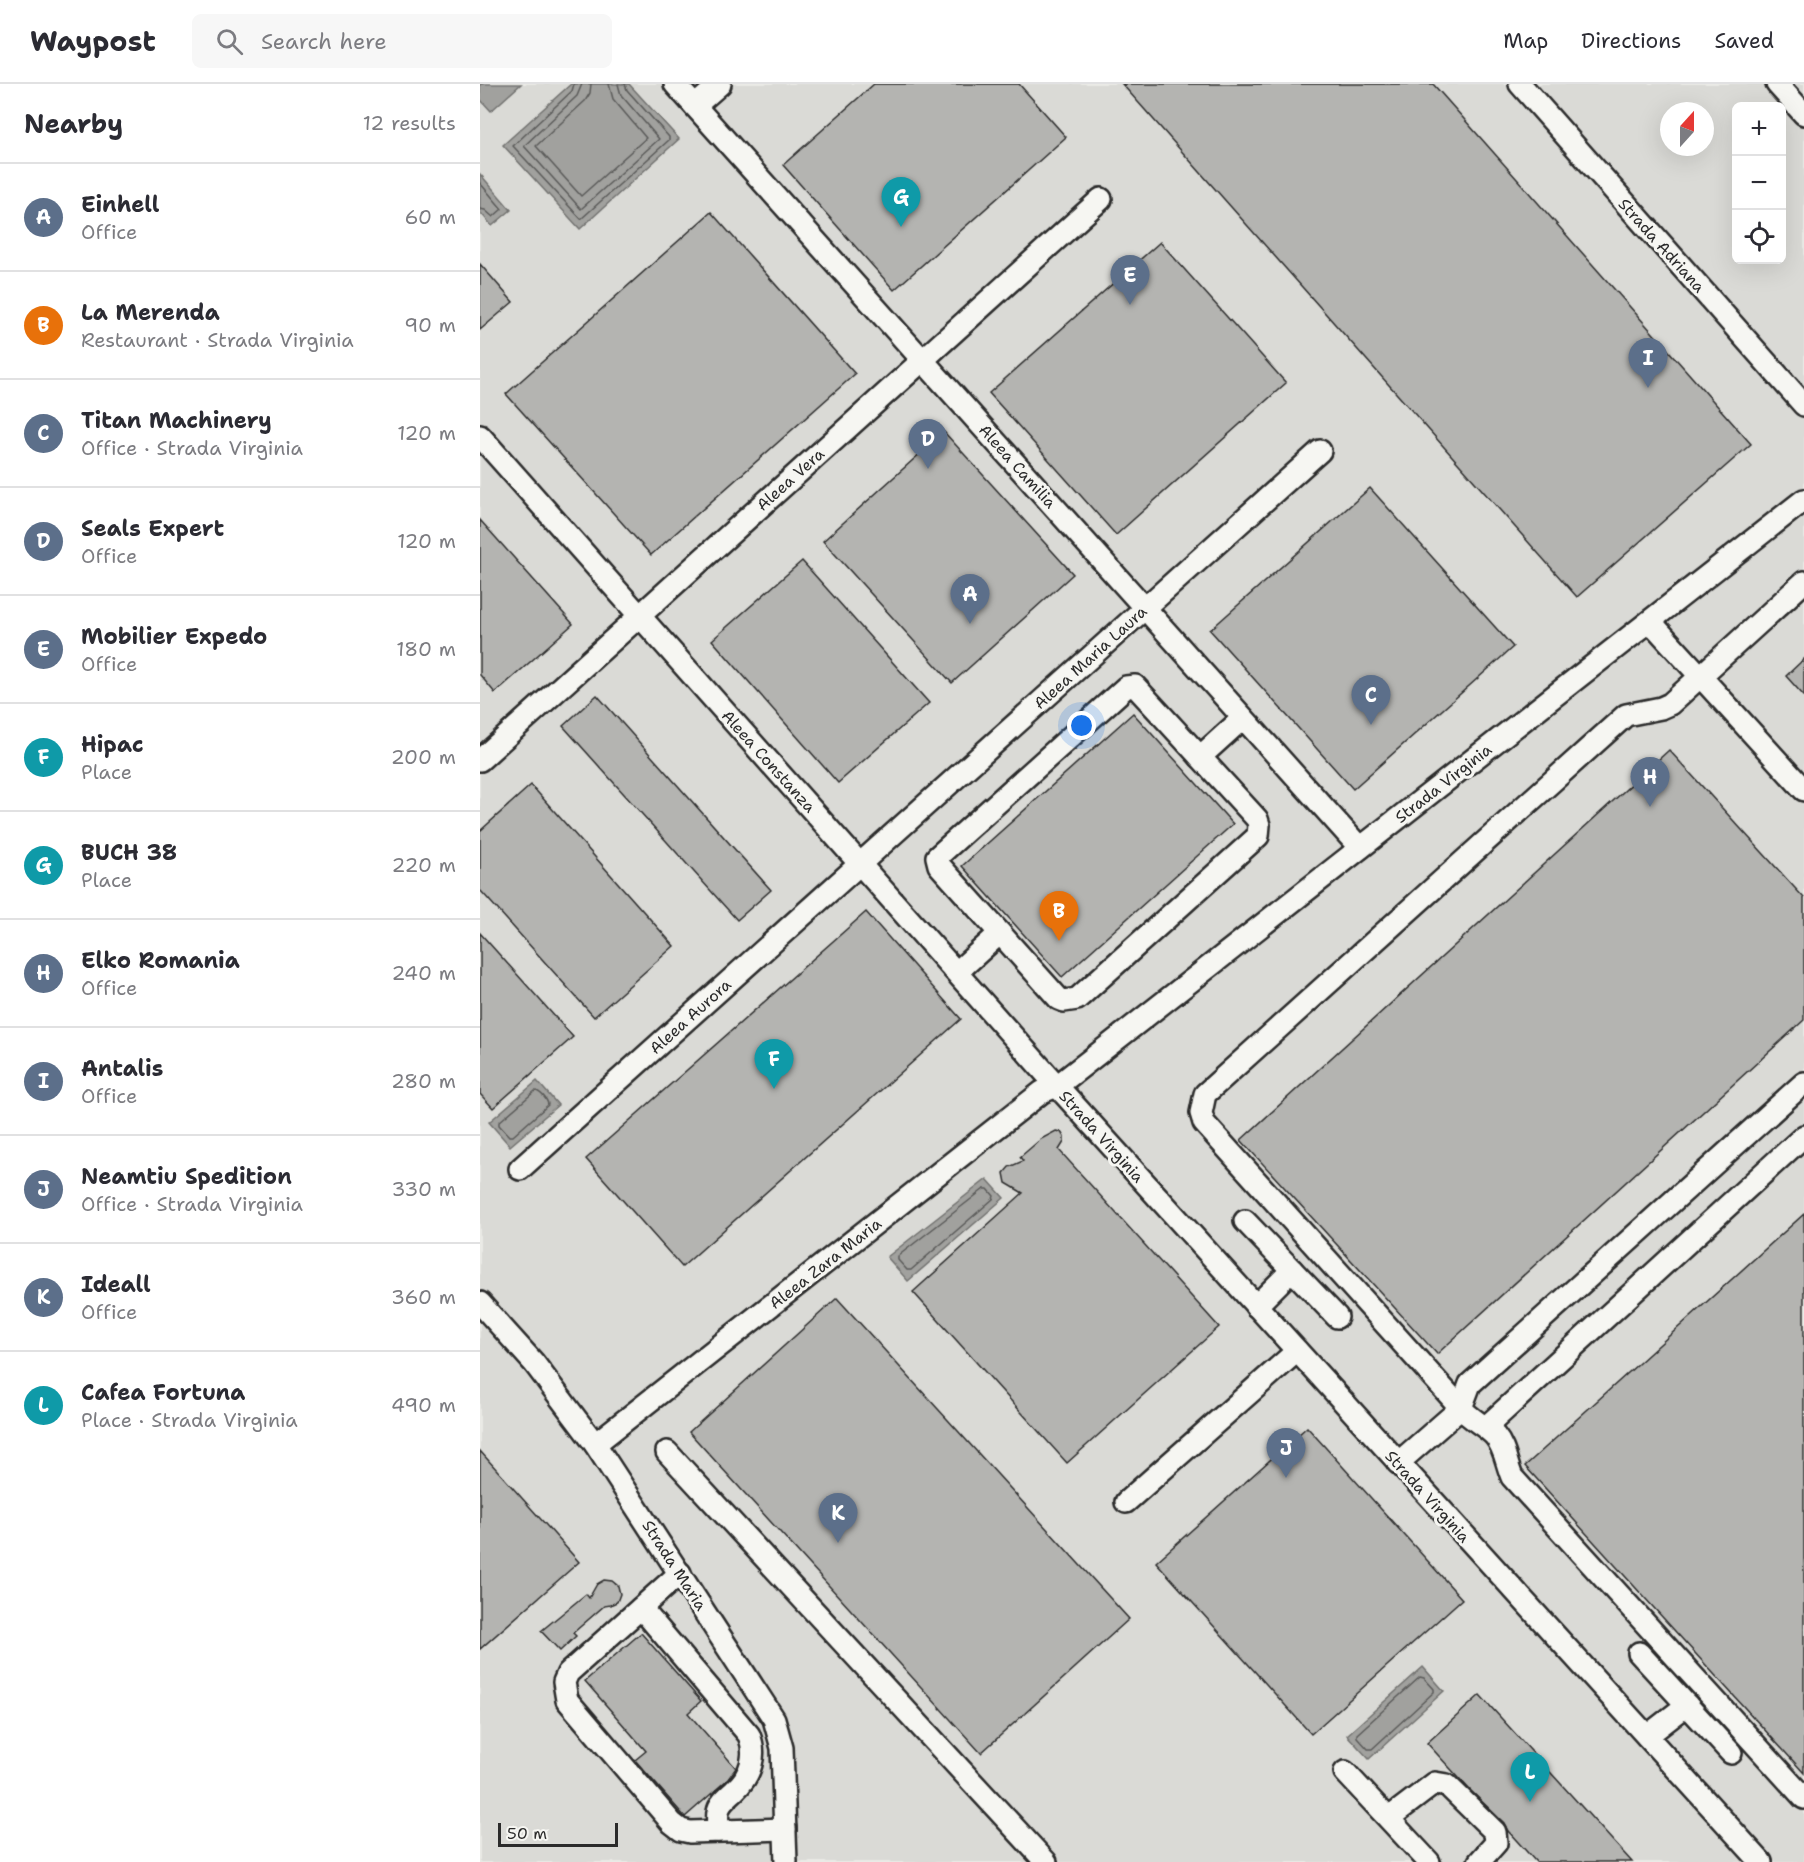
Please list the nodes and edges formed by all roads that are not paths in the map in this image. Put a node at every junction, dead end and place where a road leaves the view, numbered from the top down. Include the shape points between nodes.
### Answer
1 (675, 84) edge
2 (720, 84) edge
3 (1520, 84) edge
4 (1777, 84) edge
5 (695, 106) junction
6 (1804, 114) edge
7 (1101, 199) dead end
8 (922, 360) junction
9 (1804, 405) edge
10 (480, 436) edge
11 (1320, 451) dead end
12 (1804, 500) edge
13 (1804, 582) edge
14 (1145, 608) junction
15 (640, 616) junction
16 (1650, 621) junction
17 (1701, 676) junction
18 (1244, 718) junction
19 (1200, 757) junction
20 (480, 760) edge
21 (1804, 790) edge
22 (1360, 848) junction
23 (860, 864) junction
24 (1000, 933) junction
25 (957, 972) junction
26 (1804, 1083) edge
27 (1057, 1086) junction
28 (1804, 1136) edge
29 (520, 1169) dead end
30 (1245, 1221) dead end
31 (1292, 1270) junction
32 (480, 1303) edge
33 (1256, 1306) junction
34 (1337, 1317) dead end
35 (1297, 1351) junction
36 (1461, 1408) junction
37 (1486, 1427) junction
38 (595, 1444) junction
39 (667, 1452) dead end
40 (1398, 1463) junction
41 (1126, 1502) dead end
42 (680, 1573) junction
43 (640, 1608) junction
44 (1639, 1653) dead end
45 (1686, 1705) junction
46 (1647, 1736) junction
47 (1731, 1753) dead end
48 (1346, 1772) dead end
49 (1804, 1798) edge
50 (1389, 1818) junction
51 (785, 1829) junction
52 (718, 1831) junction
53 (1420, 1859) edge
54 (786, 1862) edge
55 (1046, 1862) edge
56 (1479, 1862) edge
57 (1761, 1862) edge

1 - 5 street, Aleea Camilia
2 - 5 street
3 - 9 street, Strada Adriana
4 - 6 street
5 - 8 street, Aleea Camilia
7 - 8 street, Aleea Vera
8 - 14 street, Aleea Camilia
8 - 15 street, Aleea Vera
10 - 15 street, Aleea Constanza
11 - 14 street, Aleea Maria Laura
12 - 16 street, Strada Virginia
13 - 17 street
14 - 18 street, Aleea Camilia
14 - 23 street, Aleea Maria Laura
15 - 20 street, Aleea Vera
15 - 23 street, Aleea Constanza
16 - 17 street
16 - 22 street, Strada Virginia
17 - 21 street
17 - 36 street via 1670,704 1626,715 1205,1094 1202,1102 1204,1123
18 - 19 street
18 - 22 street, Aleea Camilia
19 - 24 street via 1257,819 1258,836 1077,999 1059,999
19 - 24 street via 1138,688 1126,687 938,857 939,865
22 - 27 street, Strada Virginia
23 - 25 street, Aleea Constanza
23 - 29 street, Aleea Aurora
24 - 25 street
25 - 27 street, Aleea Constanza
26 - 36 street via 1470,1384
27 - 33 street, Strada Virginia
27 - 38 street, Aleea Zara Maria via 1042,1092
28 - 37 street
30 - 31 street
31 - 33 street
31 - 34 street
32 - 38 street, Strada Maria via 534,1363
33 - 35 street, Strada Virginia
35 - 40 street, Strada Virginia
35 - 41 street
36 - 37 street
36 - 40 street
37 - 49 street via 1502,1447 1512,1477
38 - 42 street, Strada Maria
39 - 55 street
40 - 46 street, Strada Virginia
42 - 43 street
42 - 51 street, Strada Maria via 774,1719 782,1748
43 - 52 street via 749,1735 754,1747 748,1774 718,1810
43 - 52 street via 568,1673 564,1682 567,1700 672,1823 690,1832
44 - 45 street
45 - 46 street
45 - 47 street
46 - 57 street, Strada Virginia
48 - 50 street
50 - 53 street
50 - 56 street via 1435,1783 1447,1785 1495,1832 1496,1842
51 - 52 street
51 - 54 street, Strada Maria

